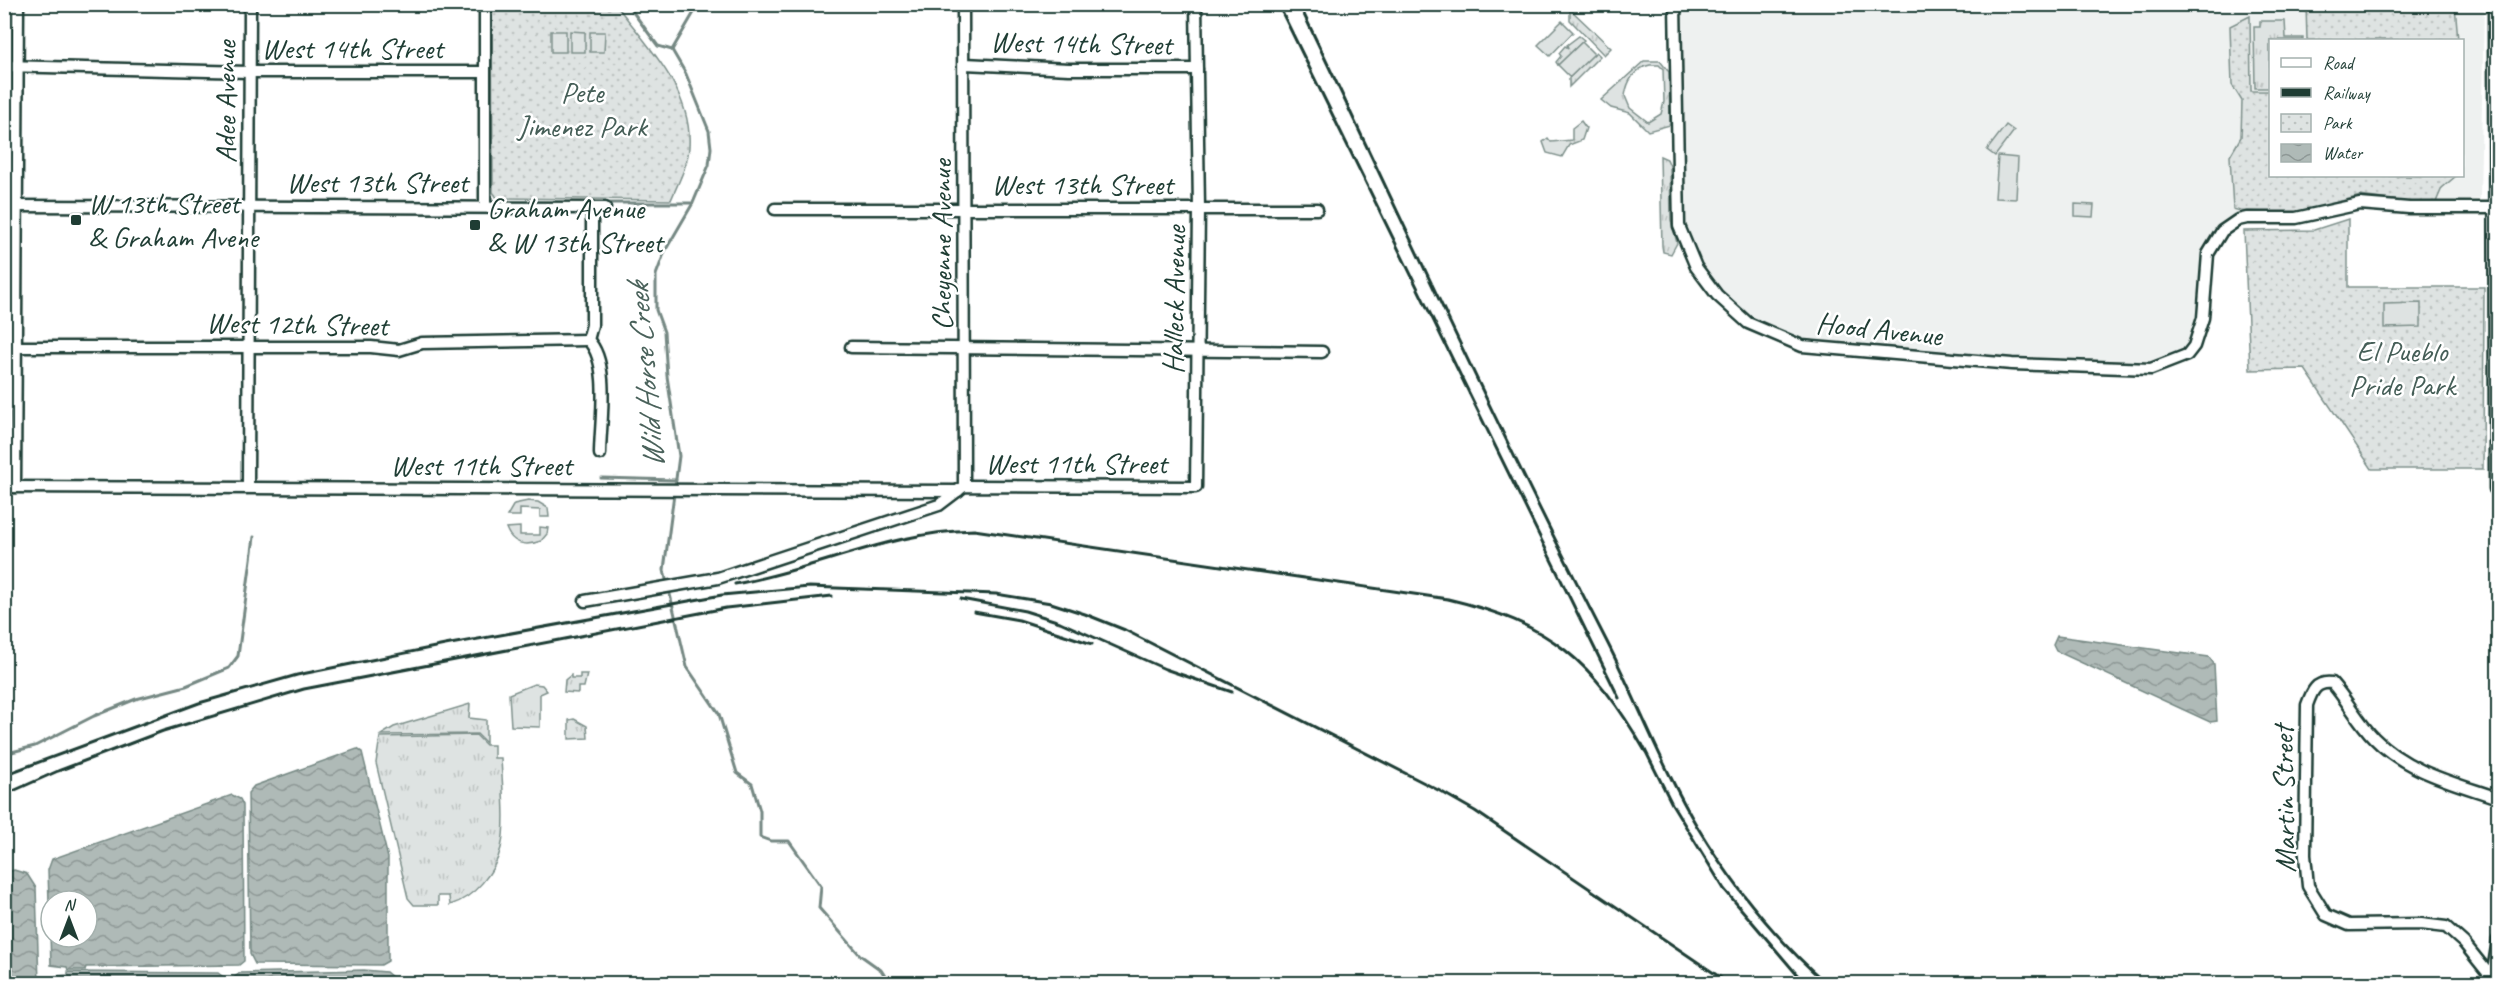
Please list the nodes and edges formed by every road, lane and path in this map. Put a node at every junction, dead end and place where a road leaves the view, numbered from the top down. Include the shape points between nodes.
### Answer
1 (18, 4) edge
2 (250, 4) edge
3 (485, 4) edge
4 (963, 4) edge
5 (1196, 4) edge
6 (1675, 4) edge
7 (2494, 4) edge
8 (964, 64) junction
9 (4, 66) edge
10 (18, 66) junction
11 (1197, 69) junction
12 (2497, 69) edge
13 (249, 72) junction
14 (484, 72) junction
15 (4, 206) edge
16 (18, 206) junction
17 (249, 206) junction
18 (485, 207) junction
19 (592, 207) junction
20 (605, 207) dead end
21 (965, 208) junction
22 (2497, 208) edge
23 (775, 209) dead end
24 (1199, 209) junction
25 (1317, 210) dead end
26 (588, 340) junction
27 (4, 346) edge
28 (17, 346) junction
29 (247, 347) junction
30 (851, 347) dead end
31 (965, 348) junction
32 (2497, 348) edge
33 (1196, 352) junction
34 (1322, 352) dead end
35 (600, 454) dead end
36 (10, 487) edge
37 (248, 487) junction
38 (1197, 488) joint
39 (961, 489) junction
40 (2497, 489) edge
41 (585, 601) dead end
42 (2499, 798) edge
43 (2499, 940) edge
44 (2495, 979) edge

1 - 10 street
2 - 13 street, Adee Avenue
3 - 14 street
4 - 8 street, Cheyenne Avenue
5 - 11 street, Halleck Avenue
6 - 22 street, Hood Avenue via 1679,226 1696,267 1717,295 1748,323 1782,340 1822,350 2126,370 2166,365 2187,355 2198,338 2206,260 2214,240 2230,225 2247,218 2296,218 2360,204
7 - 12 street
8 - 11 street, West 14th Street
8 - 21 street, Cheyenne Avenue
9 - 10 street, West 14th Street
10 - 13 street, West 14th Street
10 - 16 street
11 - 24 street, Halleck Avenue
12 - 22 street
13 - 14 street, West 14th Street
13 - 17 street, Adee Avenue
14 - 18 street
15 - 16 street, West 13th Street
16 - 17 street, West 13th Street
16 - 28 street
17 - 18 street, West 13th Street
17 - 29 street, Adee Avenue
18 - 19 street, West 13th Street
19 - 20 street, West 13th Street
19 - 26 street via 592,325
21 - 23 street, West 13th Street
21 - 24 street, West 13th Street
21 - 31 street, Cheyenne Avenue
22 - 32 street
24 - 25 street, West 13th Street
24 - 33 street, Halleck Avenue
26 - 29 street, West 12th Street via 422,343 399,350
26 - 35 street via 602,365
27 - 28 street, West 12th Street
28 - 29 street, West 12th Street
28 - 36 street
29 - 37 street, Adee Avenue
30 - 31 street
31 - 33 street
31 - 39 street, Cheyenne Avenue
32 - 40 street
33 - 34 street
33 - 38 street, Halleck Avenue
36 - 37 street, West 11th Street
37 - 39 street, West 11th Street
38 - 39 street, West 11th Street
39 - 41 street, West 11th Street via 939,505 717,578
42 - 44 street, Martin Street via 2414,768 2373,737 2332,683 2322,682 2314,687 2307,705 2308,886 2326,915 2349,925 2446,927
43 - 44 street

